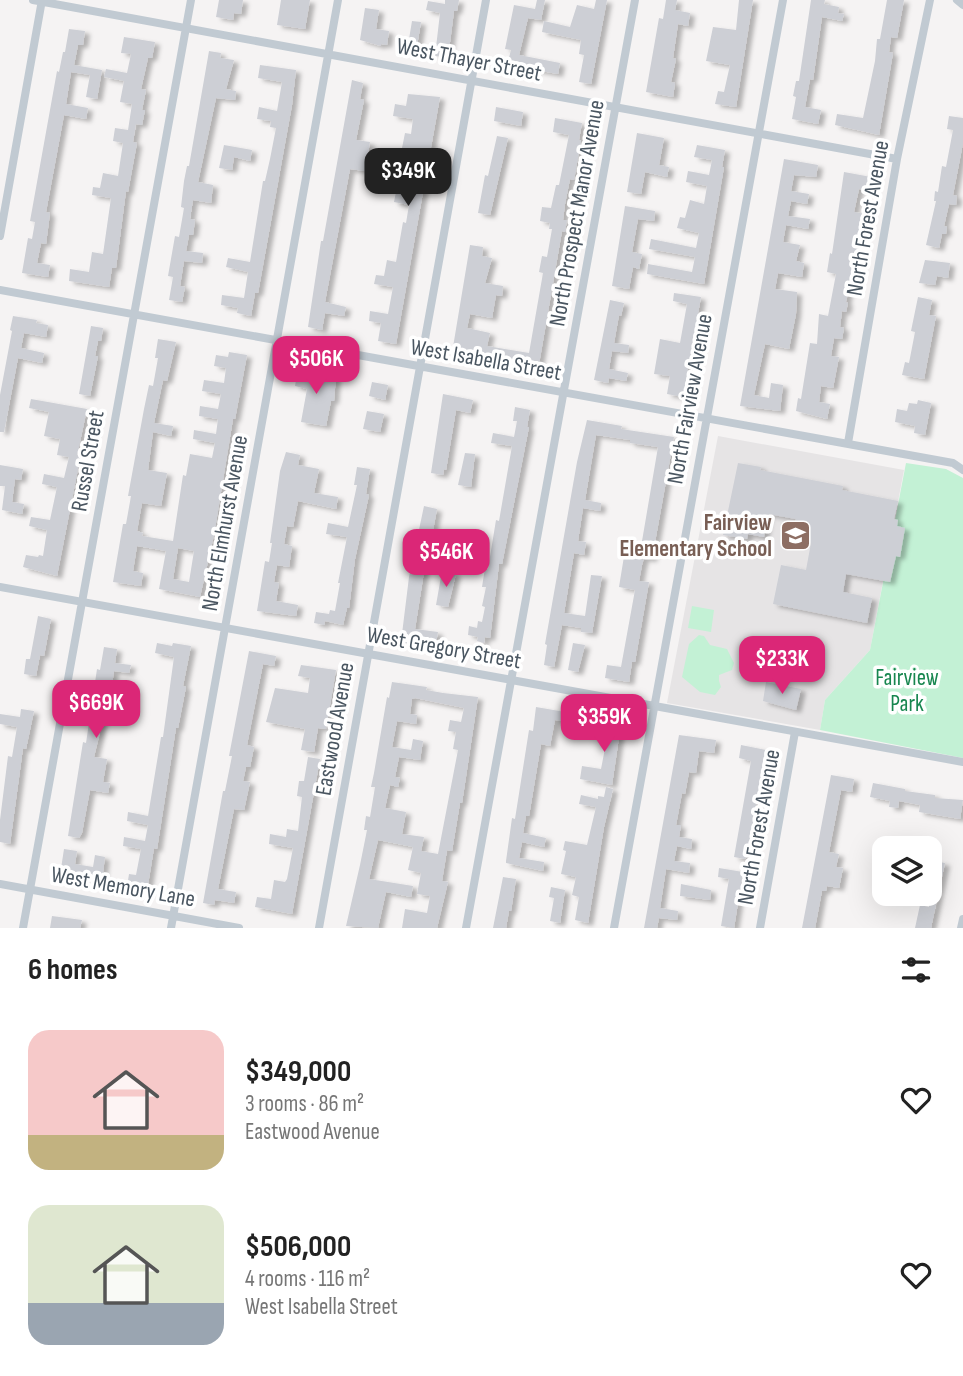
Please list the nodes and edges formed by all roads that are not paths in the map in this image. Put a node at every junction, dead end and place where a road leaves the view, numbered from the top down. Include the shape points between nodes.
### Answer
1 (39, 0) edge
2 (191, 0) edge
3 (338, 0) edge
4 (486, 0) edge
5 (635, 0) edge
6 (783, 0) edge
7 (930, 0) edge
8 (957, 0) edge
9 (963, 5) edge
10 (186, 29) junction
11 (329, 53) junction
12 (471, 81) junction
13 (616, 108) junction
14 (758, 134) junction
15 (897, 159) junction
16 (0, 236) edge
17 (0, 290) edge
18 (134, 315) junction
19 (277, 341) junction
20 (420, 367) junction
21 (564, 394) junction
22 (707, 418) junction
23 (848, 443) junction
24 (963, 470) edge
25 (0, 587) edge
26 (82, 602) junction
27 (225, 629) junction
28 (368, 654) junction
29 (511, 680) junction
30 (654, 706) junction
31 (795, 732) junction
32 (963, 762) edge
33 (0, 884) edge
34 (30, 890) junction
35 (173, 916) junction
36 (963, 919) edge
37 (23, 928) edge
38 (171, 928) edge
39 (239, 928) edge
40 (319, 928) edge
41 (466, 928) edge
42 (614, 928) edge
43 (760, 928) edge
44 (961, 928) edge

1 - 10 street, West Thayer Street
1 - 16 street
2 - 10 street, Russel Street
3 - 11 street, North Elmhurst Avenue
4 - 12 street, Eastwood Avenue
5 - 13 street, North Prospect Manor Avenue
6 - 14 street, North Fairview Avenue
7 - 15 street, North Forest Avenue
8 - 9 street
10 - 11 street, West Thayer Street
10 - 18 street, Russel Street
11 - 12 street, West Thayer Street
11 - 19 street, North Elmhurst Avenue
12 - 13 street, West Thayer Street
12 - 20 street, Eastwood Avenue
13 - 14 street, West Thayer Street
13 - 21 street, North Prospect Manor Avenue
14 - 15 street, West Thayer Street
14 - 22 street, North Fairview Avenue
15 - 23 street, North Forest Avenue
17 - 18 street, West Isabella Street
18 - 19 street, West Isabella Street
18 - 26 street, Russel Street
19 - 20 street, West Isabella Street
19 - 27 street, North Elmhurst Avenue
20 - 21 street, West Isabella Street
20 - 28 street, Eastwood Avenue
21 - 22 street, West Isabella Street
21 - 29 street, North Prospect Manor Avenue
22 - 23 street, West Isabella Street
22 - 30 street, North Fairview Avenue
23 - 24 street, West Isabella Street via 953,463
25 - 26 street, West Gregory Street
26 - 27 street, West Gregory Street
26 - 34 street, Russel Street
27 - 28 street, West Gregory Street
27 - 35 street, North Elmhurst Avenue
28 - 29 street, West Gregory Street
28 - 40 street, Eastwood Avenue
29 - 30 street, West Gregory Street
29 - 41 street, North Prospect Manor Avenue
30 - 31 street, West Gregory Street
30 - 42 street, North Fairview Avenue
31 - 32 street, West Gregory Street
31 - 43 street, North Forest Avenue
33 - 34 street, West Memory Lane
34 - 35 street, West Memory Lane
34 - 37 street, Russel Street
35 - 38 street, North Elmhurst Avenue
35 - 39 street, West Memory Lane
36 - 44 street

